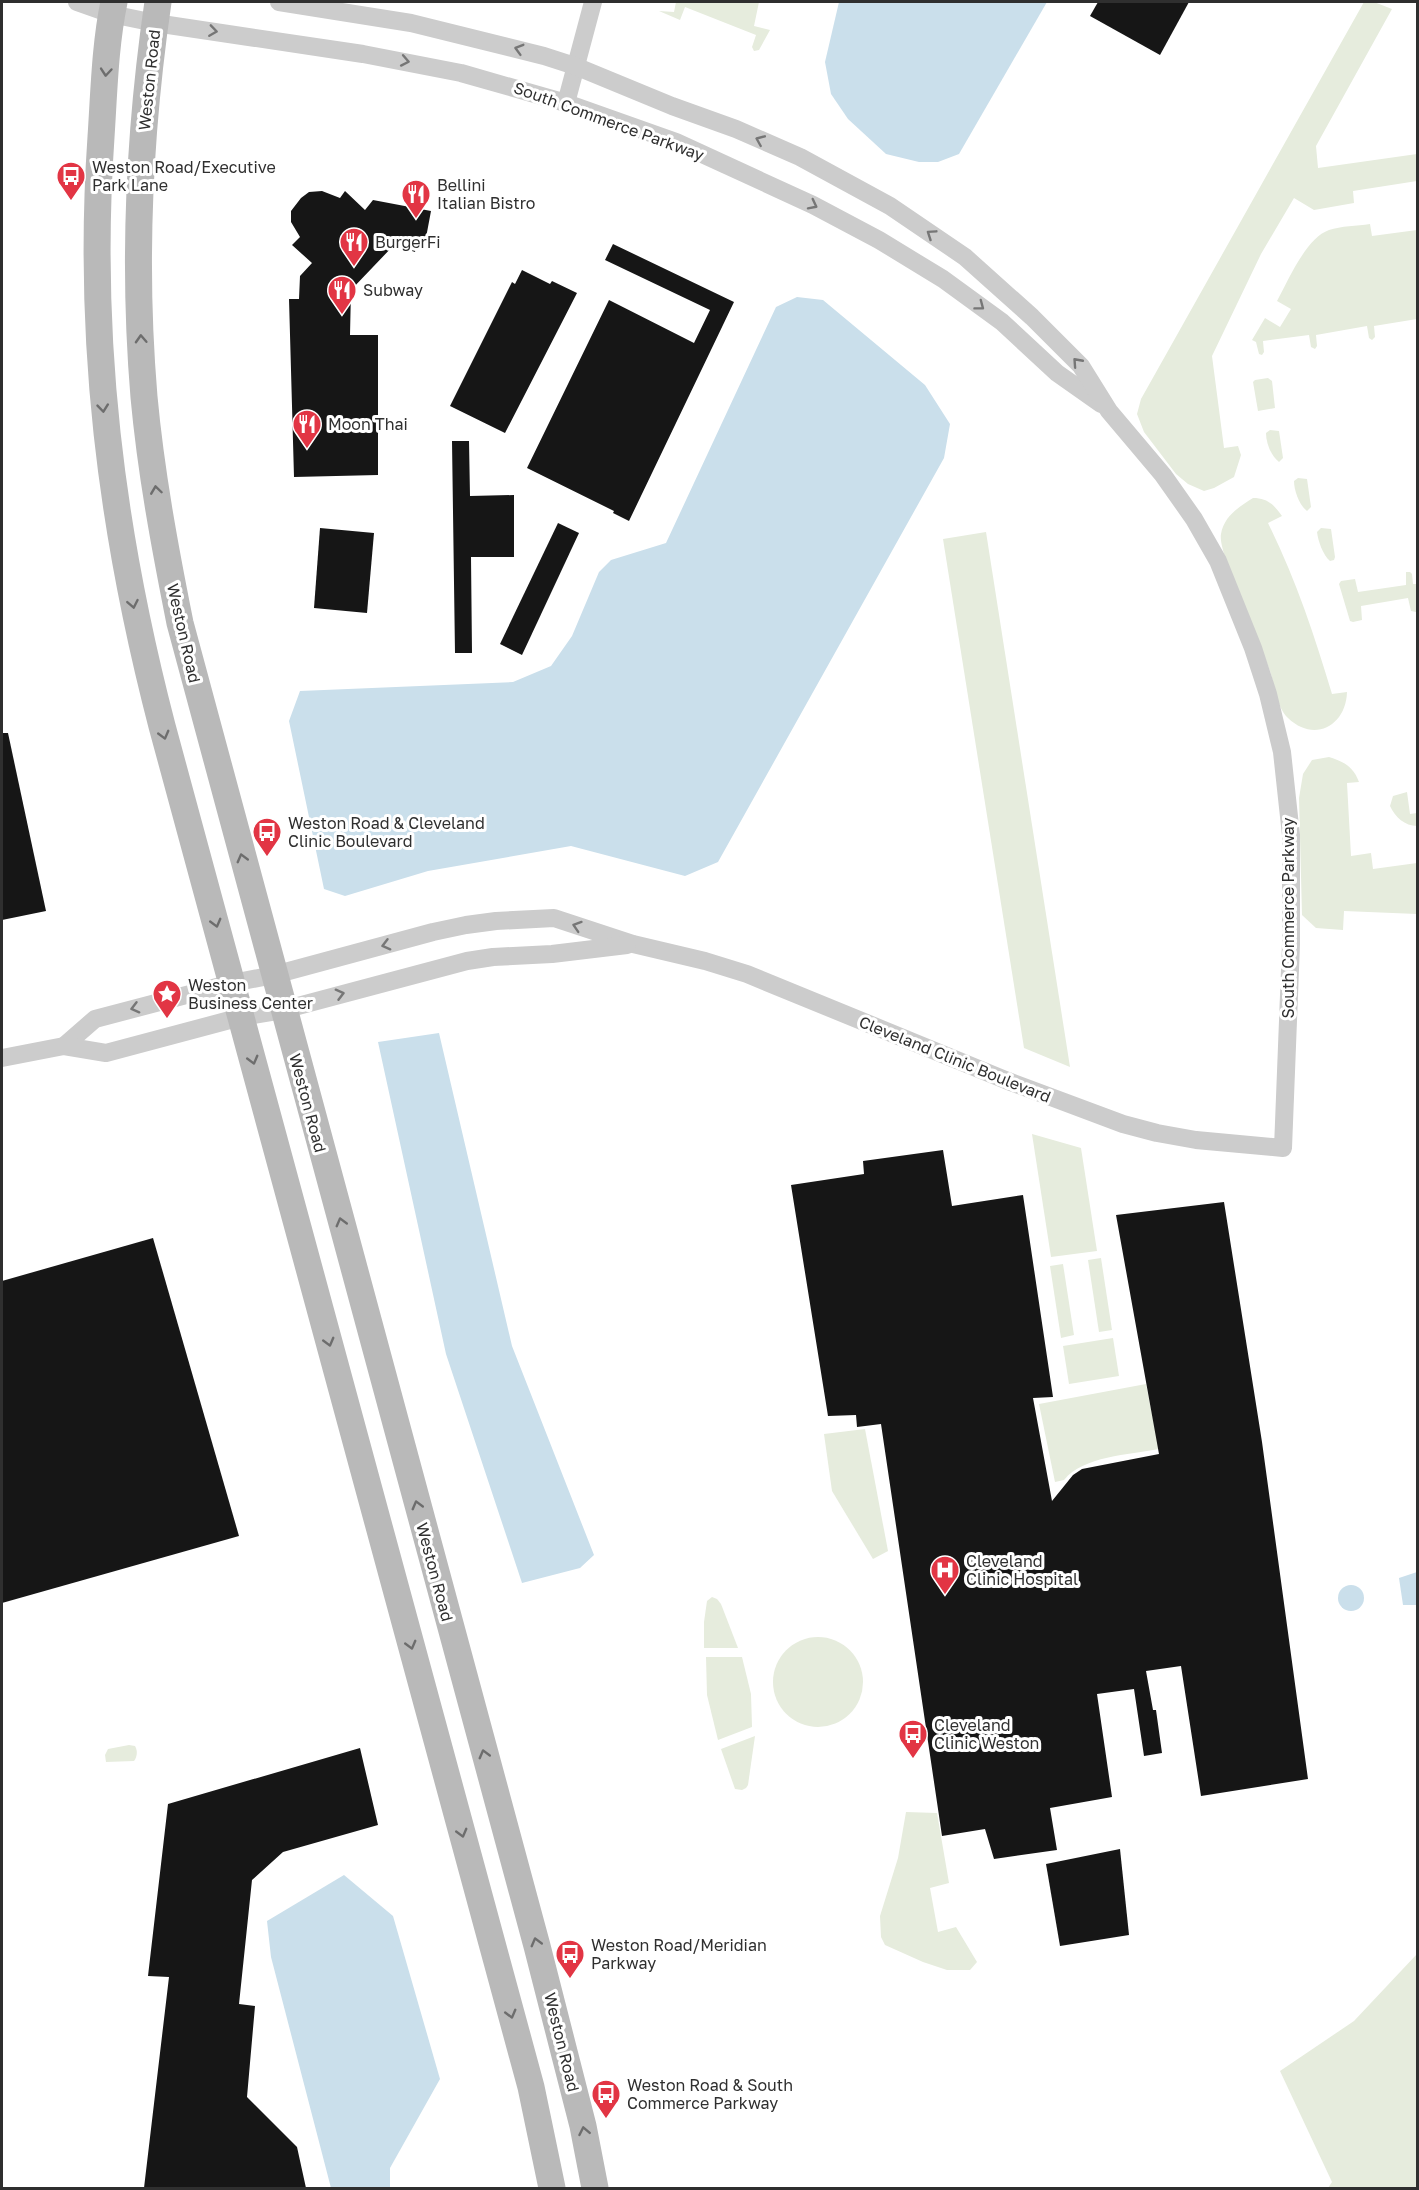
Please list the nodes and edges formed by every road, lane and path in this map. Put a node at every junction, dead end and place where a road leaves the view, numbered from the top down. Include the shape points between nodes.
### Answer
1 (77, 2) edge
2 (279, 2) edge
3 (593, 2) edge
4 (113, 8) edge
5 (156, 12) edge
6 (575, 66) junction
7 (566, 103) junction
8 (1109, 411) junction
9 (633, 944) junction
10 (274, 975) junction
11 (232, 983) junction
12 (283, 1010) junction
13 (242, 1017) junction
14 (64, 1046) junction
15 (2, 1058) edge
16 (1283, 1148) joint
17 (552, 2188) edge
18 (595, 2188) edge

1 - 4 street, South Commerce Parkway
6 -> 2 street, South Commerce Parkway via 411,23
3 - 6 street
4 - 5 street, South Commerce Parkway
4 -> 11 main road via 99,164 96,253 102,400 113,492 137,625
5 -> 7 street, South Commerce Parkway via 408,62
10 -> 5 main road, Weston Road via 180,623 162,531 144,398 139,225
6 - 7 street
8 -> 6 street, South Commerce Parkway via 1081,366 1032,317 965,257 890,206 800,157
7 -> 8 street, South Commerce Parkway via 676,142 879,240 943,279 1002,322 1057,373
8 - 16 street, South Commerce Parkway via 1163,475 1218,561 1253,648 1279,740 1292,835
9 -> 10 street, Cleveland Clinic Boulevard via 554,918 496,921 433,933
12 -> 9 street, Cleveland Clinic Boulevard via 467,961
9 - 16 street, Cleveland Clinic Boulevard via 747,974 1123,1124 1196,1140
10 - 11 street, Cleveland Clinic Boulevard
10 - 12 main road, Weston Road
11 - 13 main road
11 -> 14 street, Cleveland Clinic Boulevard via 95,1019
12 - 13 street, Cleveland Clinic Boulevard
18 -> 12 main road, Weston Road via 537,1946
13 - 14 street, Cleveland Clinic Boulevard via 106,1053
13 -> 17 main road via 525,2065
14 - 15 street

